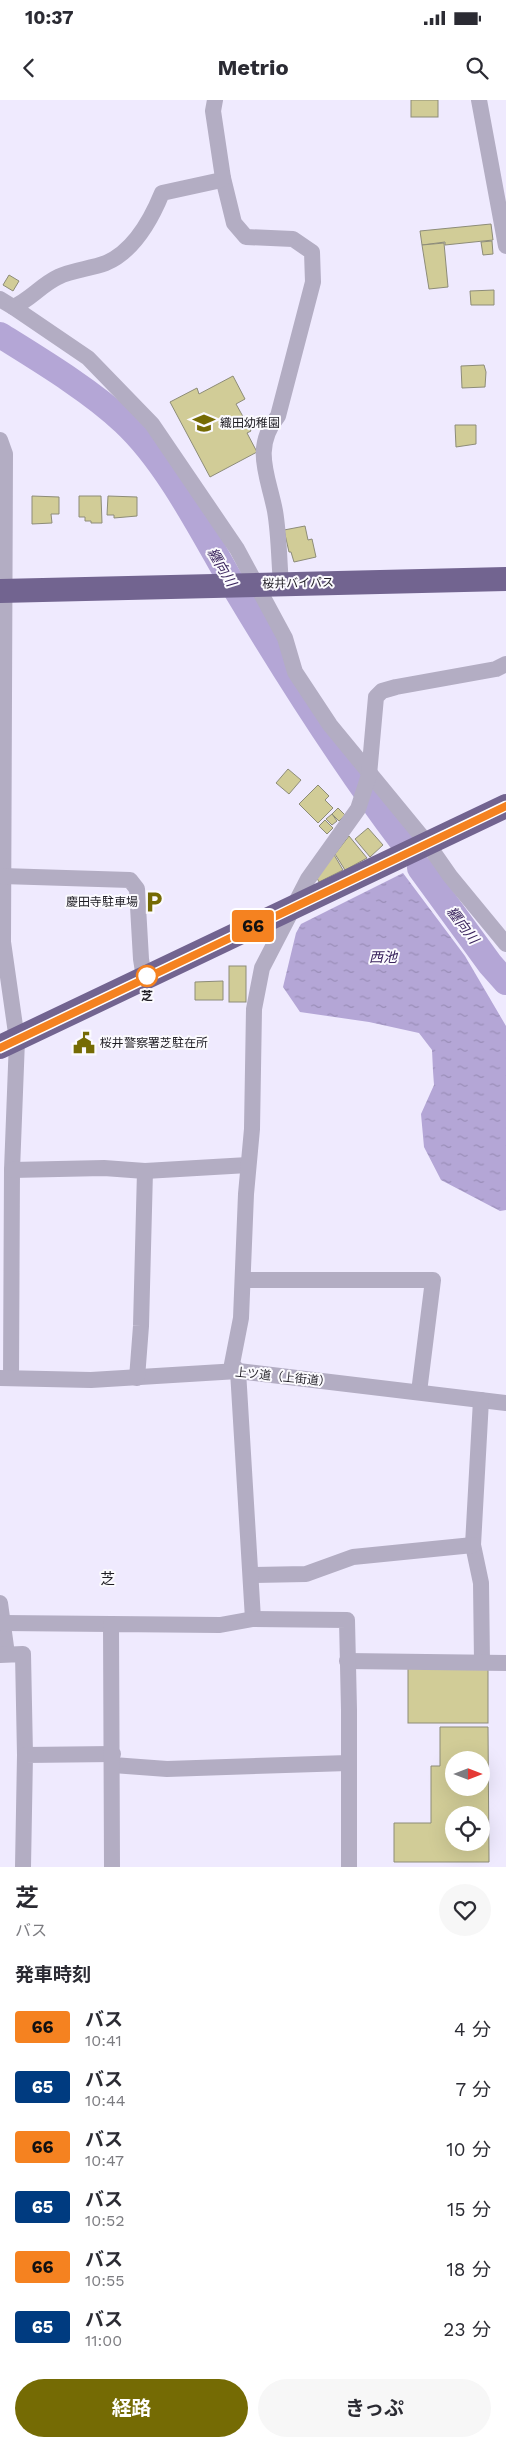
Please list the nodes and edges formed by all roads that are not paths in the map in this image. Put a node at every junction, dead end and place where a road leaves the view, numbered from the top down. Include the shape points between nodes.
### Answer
1 (216, 100) edge
2 (479, 100) edge
3 (223, 178) junction
4 (506, 246) edge
5 (6, 303) edge
6 (0, 440) edge
7 (506, 579) edge
8 (251, 584) junction
9 (281, 584) junction
10 (3, 590) edge
11 (506, 664) edge
12 (369, 776) junction
13 (506, 806) edge
14 (427, 843) junction
15 (2, 876) junction
16 (294, 906) junction
17 (2, 942) edge
18 (506, 944) edge
19 (144, 978) junction
20 (8, 1044) edge
21 (248, 1165) junction
22 (12, 1170) junction
23 (145, 1171) junction
24 (243, 1280) junction
25 (238, 1371) junction
26 (6, 1378) edge
27 (137, 1378) junction
28 (419, 1392) junction
29 (481, 1400) junction
30 (506, 1403) edge
31 (473, 1545) junction
32 (250, 1576) junction
33 (0, 1603) edge
34 (253, 1619) junction
35 (3, 1623) junction
36 (111, 1624) junction
37 (3, 1654) edge
38 (347, 1661) junction
39 (482, 1662) junction
40 (506, 1663) edge
41 (24, 1755) junction
42 (113, 1759) junction
43 (348, 1763) junction
44 (23, 1867) edge
45 (112, 1867) edge
46 (349, 1867) edge

1 - 3 street via 213,111
2 - 4 street
3 - 5 street via 162,193 154,213 130,247 107,262 57,278 26,302
3 - 9 street via 234,223 246,237 293,239 312,252 313,282 278,416 267,430 262,460 275,512
5 - 8 street via 88,358 152,424 237,549
6 - 10 street via 5,454
7 - 9 highway, 桜井バイパス
8 - 9 highway, 桜井バイパス
8 - 10 highway, 桜井バイパス
8 - 12 street via 285,638 295,672
10 - 15 street
11 - 12 street via 496,669 382,691 376,697
12 - 14 street
12 - 16 street via 358,809 308,879
13 - 14 highway
14 - 16 highway
14 - 18 street
15 - 17 street
15 - 19 street via 130,880 137,889
16 - 19 highway
16 - 21 street via 262,968 254,1009 252,1129
17 - 20 street
19 - 20 highway
20 - 22 street
21 - 23 street
21 - 24 street
22 - 23 street via 104,1168
22 - 26 street
23 - 27 street via 142,1326
24 - 25 street via 232,1364
24 - 28 street via 433,1280
25 - 27 street, 上ツ道（上街道）
25 - 28 street, 上ツ道（上街道）
25 - 32 street
26 - 27 street, 上ツ道（上街道）
28 - 29 street, 上ツ道（上街道）
29 - 30 street, 上ツ道（上街道）
29 - 31 street
31 - 32 street via 353,1557 306,1574
31 - 39 street via 481,1583
32 - 34 street
33 - 35 street
34 - 36 street via 220,1625
34 - 38 street via 347,1620
35 - 36 street
35 - 37 street
36 - 42 street
37 - 41 street via 23,1654
38 - 39 street
38 - 43 street
39 - 40 street
41 - 42 street
41 - 44 street
42 - 43 street via 167,1769
42 - 45 street
43 - 46 street

